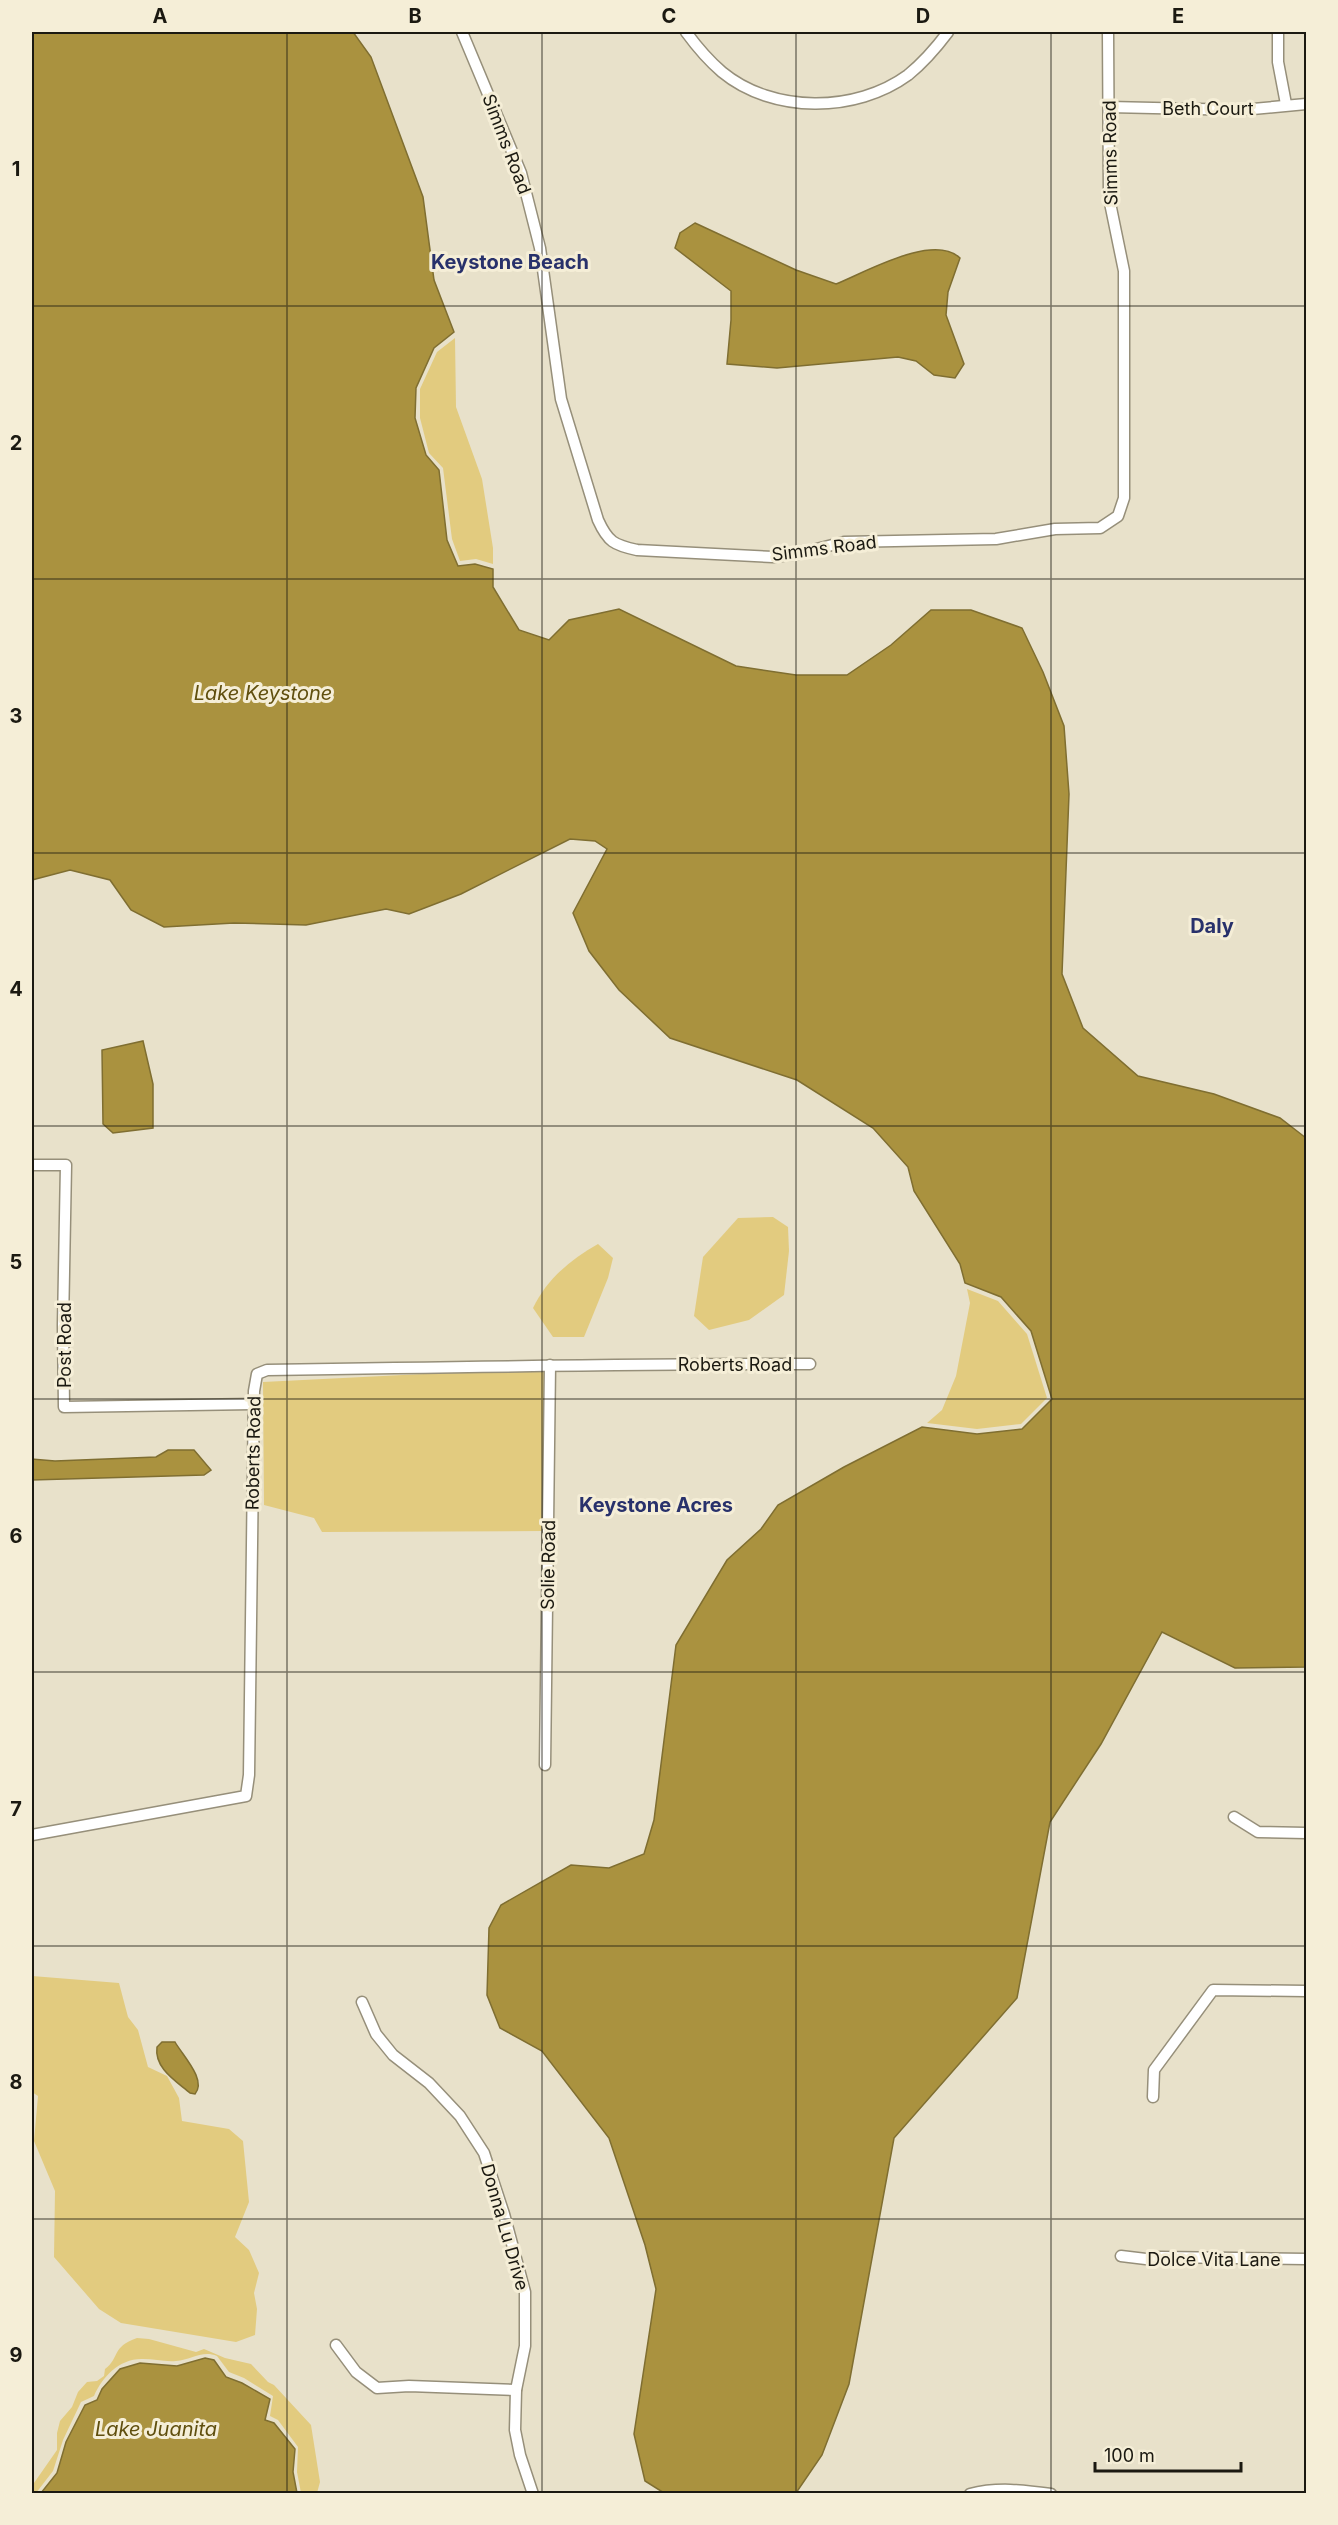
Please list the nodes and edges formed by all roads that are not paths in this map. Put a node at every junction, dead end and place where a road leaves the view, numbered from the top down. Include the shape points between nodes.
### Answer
1 (462, 32) edge
2 (686, 32) edge
3 (948, 32) edge
4 (1108, 32) edge
5 (1278, 32) edge
6 (1286, 104) junction
7 (1306, 104) edge
8 (1109, 107) junction
9 (32, 1165) edge
10 (810, 1364) dead end
11 (550, 1365) junction
12 (253, 1404) junction
13 (545, 1765) dead end
14 (1234, 1817) dead end
15 (1306, 1833) edge
16 (32, 1835) edge
17 (1306, 1991) edge
18 (362, 2002) dead end
19 (1153, 2097) dead end
20 (1121, 2256) dead end
21 (1306, 2259) edge
22 (336, 2345) dead end
23 (516, 2390) junction
24 (533, 2493) edge
25 (970, 2493) edge
26 (1051, 2493) edge

1 - 8 street, Simms Road via 521,173 540,248 561,399 598,520 606,538 637,550 773,557 844,542 996,539 1055,529 1100,528 1118,516 1124,498 1124,271 1109,198
2 - 3 street via 724,74 750,89 804,103 839,102 873,94 906,76 933,53
4 - 8 street, Simms Road
5 - 6 street via 1278,62
6 - 7 street, Beth Court
6 - 8 street, Beth Court via 1242,110
9 - 12 street, Post Road via 66,1165 64,1407
10 - 11 street, Roberts Road
11 - 12 street, Roberts Road via 267,1370 257,1374
11 - 13 street, Solie Road
12 - 16 street, Roberts Road via 246,1796
14 - 15 street via 1258,1832
17 - 19 street via 1213,1990 1154,2070
18 - 23 street, Donna Lu Drive via 376,2034 393,2055 429,2083 460,2116 484,2153 525,2292 525,2346
20 - 21 street, Dolce Vita Lane via 1154,2260
22 - 23 street via 356,2372 377,2388
23 - 24 street, Donna Lu Drive via 515,2430
25 - 26 street via 1015,2489

